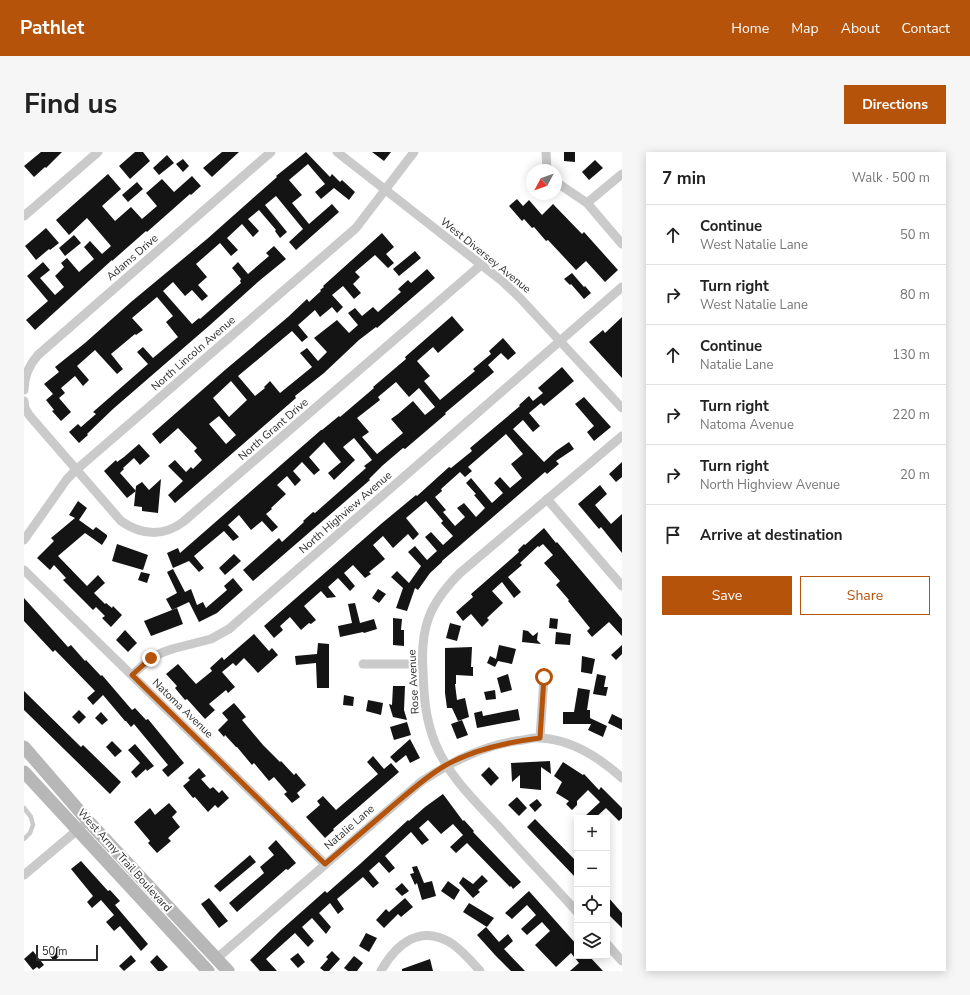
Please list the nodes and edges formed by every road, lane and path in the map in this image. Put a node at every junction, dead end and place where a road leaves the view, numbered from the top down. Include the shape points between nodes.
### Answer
1 (98, 152) edge
2 (271, 152) edge
3 (337, 152) edge
4 (414, 152) edge
5 (546, 152) edge
6 (547, 164) edge
7 (622, 174) edge
8 (562, 186) edge
9 (385, 190) junction
10 (588, 203) junction
11 (24, 216) edge
12 (622, 244) edge
13 (481, 265) junction
14 (622, 287) edge
15 (561, 341) junction
16 (24, 390) edge
17 (24, 401) edge
18 (622, 408) edge
19 (622, 436) edge
20 (76, 470) junction
21 (547, 499) junction
22 (24, 540) edge
23 (24, 570) edge
24 (622, 586) edge
25 (363, 664) dead end
26 (422, 664) junction
27 (132, 675) junction
28 (544, 677) dead end
29 (540, 738) junction
30 (25, 750) edge
31 (447, 765) junction
32 (24, 772) edge
33 (622, 778) edge
34 (24, 808) edge
35 (88, 820) junction
36 (77, 830) junction
37 (24, 839) edge
38 (325, 864) junction
39 (24, 875) edge
40 (574, 909) edge
41 (610, 947) edge
42 (216, 959) junction
43 (622, 961) edge
44 (208, 971) edge
45 (228, 971) edge
46 (381, 971) edge
47 (480, 971) edge

1 - 11 street
2 - 16 street, Adams Drive via 38,355 30,365
3 - 9 street, West Diversey Avenue
4 - 9 street, North Lincoln Avenue
5 - 6 street
7 - 10 street
8 - 10 street
9 - 13 street, West Diversey Avenue
9 - 20 street, North Lincoln Avenue via 356,228
10 - 12 street
13 - 15 street, West Diversey Avenue via 520,298
13 - 20 street, North Grant Drive via 174,528 154,533 138,531 127,525 116,517
14 - 15 street, North Highview Avenue
15 - 18 street, West Diversey Avenue
15 - 27 street, North Highview Avenue via 229,629 212,639 161,653 151,658
17 - 20 street via 29,415
19 - 21 street, Rose Avenue
20 - 22 street, North Lincoln Avenue
21 - 24 street
21 - 26 street, Rose Avenue via 445,588 426,624
23 - 27 street, Natoma Avenue
25 - 26 street
26 - 31 street, Rose Avenue via 425,707 429,724
27 - 38 street, Natoma Avenue
28 - 29 street
29 - 31 street, Natalie Lane via 493,746
29 - 33 street, Natalie Lane via 556,740 586,751
30 - 35 main road, West Army Trail Boulevard
31 - 38 street, Natalie Lane via 422,781
31 - 40 street, Rose Avenue via 486,813
32 - 36 main road, West Army Trail Boulevard
34 - 37 lane via 33,825
35 - 36 street
35 - 42 main road, West Army Trail Boulevard
36 - 39 street
36 - 44 main road, West Army Trail Boulevard
38 - 42 street, Natalie Lane
41 - 43 street
42 - 45 main road, West Army Trail Boulevard
46 - 47 street via 398,947 419,936 434,935 451,942

